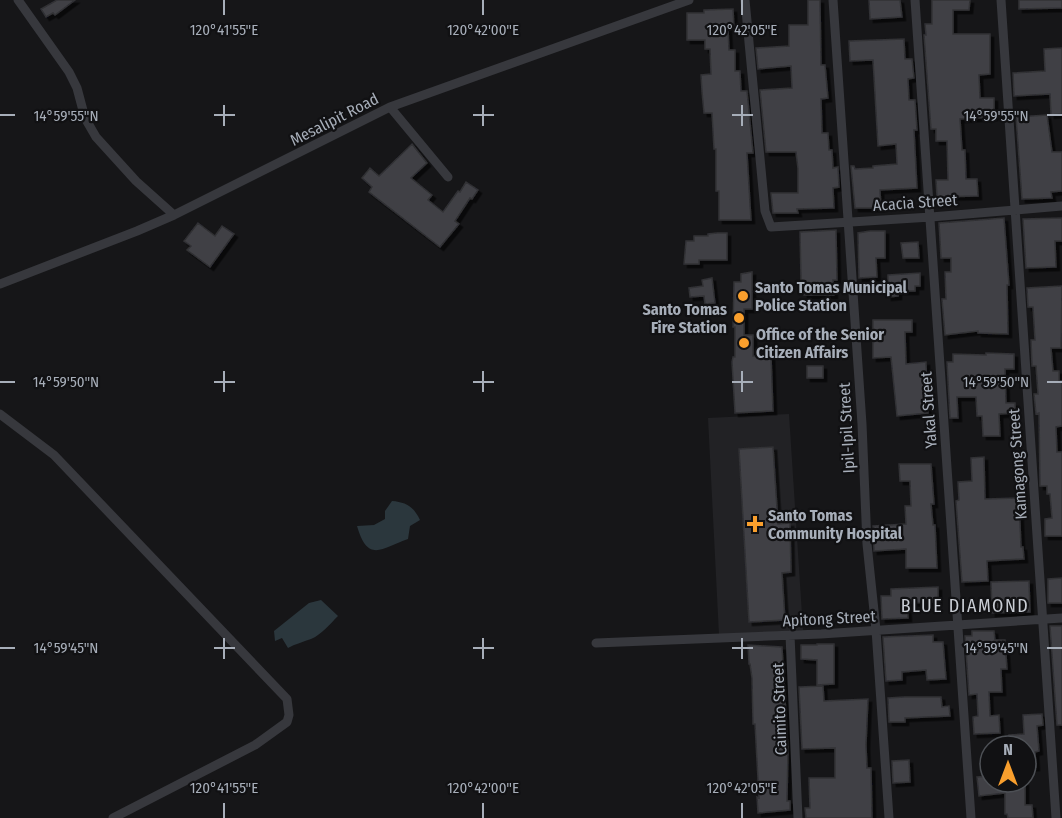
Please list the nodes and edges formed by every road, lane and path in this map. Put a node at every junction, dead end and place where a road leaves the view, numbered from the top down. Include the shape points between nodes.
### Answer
1 (18, 0) edge
2 (689, 0) edge
3 (745, 0) edge
4 (833, 0) edge
5 (915, 0) edge
6 (1001, 0) edge
7 (390, 107) junction
8 (448, 177) dead end
9 (1062, 206) edge
10 (1016, 210) junction
11 (174, 215) junction
12 (931, 217) junction
13 (847, 222) junction
14 (0, 284) edge
15 (0, 414) edge
16 (1062, 618) edge
17 (1043, 619) junction
18 (957, 625) junction
19 (876, 630) junction
20 (790, 635) junction
21 (596, 643) dead end
22 (113, 818) edge
23 (798, 818) edge
24 (889, 818) edge
25 (971, 818) edge
26 (1056, 818) edge

1 - 11 street via 69,72 96,137 136,182
2 - 7 street, Mesalipit Road
3 - 13 street, Acacia Street via 765,211 771,227
4 - 13 street, Ipil-Ipil Street
5 - 12 street, Yakal Street
6 - 10 street, Kamagong Street
7 - 8 street
7 - 11 street, Mesalipit Road
9 - 10 street, Acacia Street
10 - 12 street, Acacia Street
10 - 17 street, Kamagong Street
11 - 14 street, Mesalipit Road
12 - 13 street, Acacia Street
12 - 18 street, Yakal Street
13 - 19 street, Ipil-Ipil Street
15 - 22 street via 54,455 287,699 287,722 255,745
16 - 17 street, Apitong Street
17 - 18 street, Apitong Street
17 - 26 street, Kamagong Street
18 - 19 street, Apitong Street
18 - 25 street, Yakal Street
19 - 20 street, Apitong Street
19 - 24 street, Ipil-Ipil Street
20 - 21 street, Apitong Street
20 - 23 street, Caimito Street

